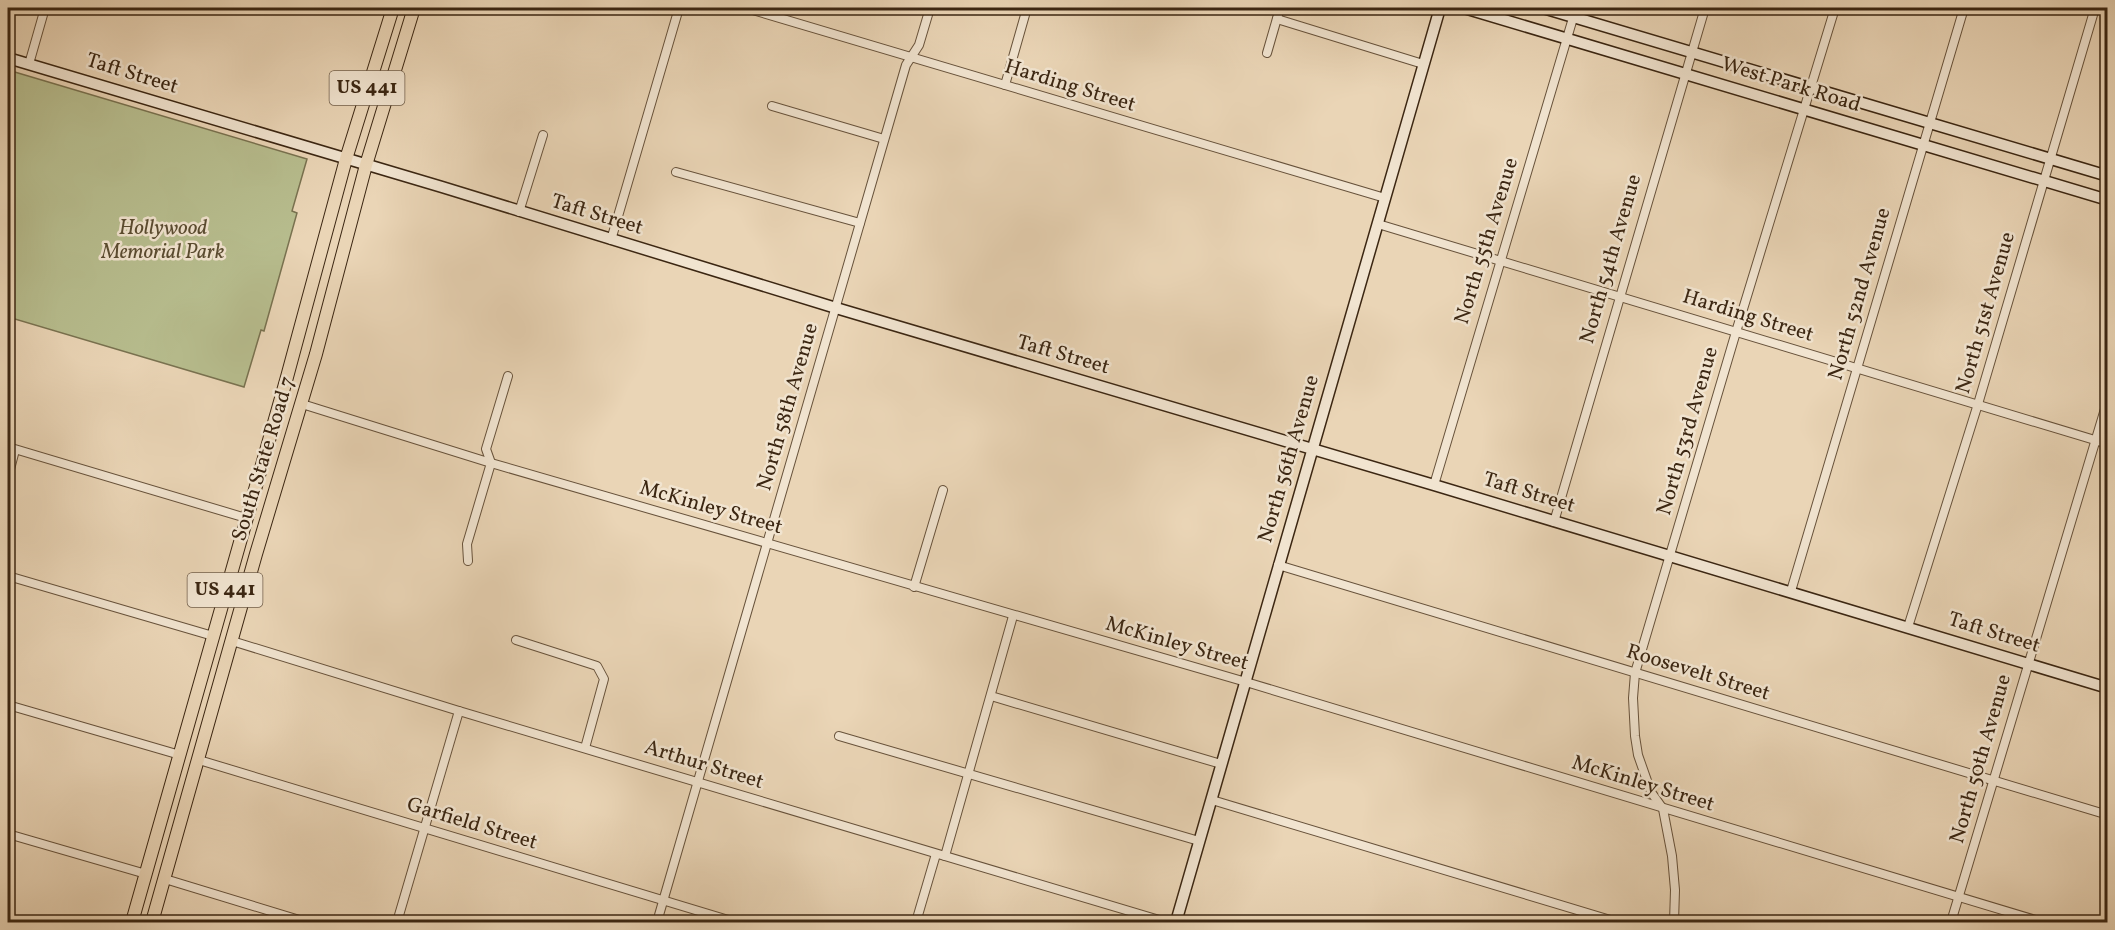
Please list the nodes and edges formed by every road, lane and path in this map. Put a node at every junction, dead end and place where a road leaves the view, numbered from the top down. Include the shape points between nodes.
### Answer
1 (45, 8) edge
2 (393, 8) edge
3 (414, 8) edge
4 (679, 8) edge
5 (748, 8) edge
6 (930, 8) edge
7 (1027, 8) edge
8 (1280, 8) edge
9 (1440, 8) edge
10 (1464, 8) edge
11 (1543, 8) edge
12 (1705, 8) edge
13 (1835, 8) edge
14 (1964, 8) edge
15 (2096, 8) edge
16 (1574, 12) edge
17 (1276, 19) junction
18 (1566, 38) junction
19 (1691, 52) junction
20 (1267, 53) dead end
21 (912, 57) junction
22 (8, 58) edge
23 (29, 64) junction
24 (1423, 64) junction
25 (1684, 73) junction
26 (1005, 85) junction
27 (1811, 88) junction
28 (772, 106) dead end
29 (1804, 110) junction
30 (1930, 123) junction
31 (543, 135) dead end
32 (884, 139) junction
33 (1923, 145) junction
34 (346, 159) junction
35 (2050, 159) junction
36 (366, 165) junction
37 (676, 172) dead end
38 (2108, 176) edge
39 (2043, 182) junction
40 (1385, 198) junction
41 (2108, 200) edge
42 (519, 212) junction
43 (860, 223) junction
44 (1378, 224) junction
45 (611, 240) junction
46 (1499, 260) junction
47 (1619, 297) junction
48 (836, 308) junction
49 (1736, 332) junction
50 (1857, 368) junction
51 (508, 376) dead end
52 (287, 377) junction
53 (2108, 399) edge
54 (302, 404) junction
55 (1978, 405) junction
56 (2095, 440) junction
57 (2108, 444) edge
58 (11, 449) edge
59 (1313, 449) junction
60 (491, 463) junction
61 (8, 477) edge
62 (1434, 484) junction
63 (943, 490) dead end
64 (246, 518) junction
65 (1554, 522) junction
66 (767, 543) junction
67 (259, 545) junction
68 (1670, 555) junction
69 (468, 561) dead end
70 (1278, 565) junction
71 (8, 576) edge
72 (914, 587) junction
73 (1791, 591) junction
74 (1013, 616) junction
75 (1908, 627) junction
76 (213, 636) junction
77 (516, 640) dead end
78 (232, 641) junction
79 (2028, 663) junction
80 (1635, 673) junction
81 (1246, 682) junction
82 (2108, 688) edge
83 (991, 696) junction
84 (8, 705) edge
85 (459, 711) junction
86 (839, 736) dead end
87 (585, 748) junction
88 (180, 755) junction
89 (198, 760) junction
90 (1221, 764) junction
91 (969, 774) junction
92 (1993, 781) junction
93 (698, 782) junction
94 (1212, 800) junction
95 (1663, 809) junction
96 (2108, 815) edge
97 (425, 829) junction
98 (8, 834) edge
99 (1199, 841) junction
100 (152, 852) junction
101 (936, 854) junction
102 (945, 856) junction
103 (146, 874) junction
104 (165, 879) junction
105 (1959, 897) junction
106 (159, 899) junction
107 (663, 901) junction
108 (132, 922) edge
109 (152, 922) edge
110 (306, 922) edge
111 (397, 922) edge
112 (657, 922) edge
113 (735, 922) edge
114 (916, 922) edge
115 (1166, 922) edge
116 (1176, 922) edge
117 (1617, 922) edge
118 (1674, 922) edge
119 (1951, 922) edge
120 (2042, 922) edge

1 - 23 street
2 - 34 main road, South State Road 7 / US 441
3 - 36 main road, South State Road 7 / US 441
4 - 45 street
5 - 21 street, Harding Street
6 - 21 street, North 58th Avenue
7 - 26 street
8 - 17 street
9 - 24 street, North 56th Avenue
10 - 18 street, West Park Road
11 - 16 street, West Park Road
12 - 19 street, North 54th Avenue
13 - 27 street, North 53rd Avenue
14 - 30 street, North 52nd Avenue
15 - 35 street, North 51st Avenue
16 - 18 street, North 55th Avenue
16 - 19 street, West Park Road
17 - 20 street
17 - 24 street
18 - 25 street, West Park Road
18 - 46 street, North 55th Avenue
19 - 25 street, North 54th Avenue
19 - 27 street, West Park Road
21 - 26 street, Harding Street
21 - 32 street, North 58th Avenue via 906,65
22 - 23 street, Taft Street
23 - 34 street, Taft Street
24 - 40 street, North 56th Avenue
25 - 29 street, West Park Road
25 - 47 street, North 54th Avenue
26 - 40 street, Harding Street
27 - 29 street, North 53rd Avenue
27 - 30 street, West Park Road
28 - 32 street
29 - 33 street, West Park Road
29 - 49 street, North 53rd Avenue
30 - 33 street, North 52nd Avenue
30 - 35 street, West Park Road
31 - 42 street
32 - 43 street, North 58th Avenue
33 - 39 street, West Park Road
33 - 50 street, North 52nd Avenue
34 - 36 street, Taft Street
34 - 52 main road, South State Road 7 / US 441
35 - 38 street, West Park Road
35 - 39 street, North 51st Avenue
36 - 42 street, Taft Street
36 - 54 main road, South State Road 7 / US 441
37 - 43 street
39 - 41 street, West Park Road
39 - 55 street, North 51st Avenue
40 - 44 street, North 56th Avenue
42 - 45 street, Taft Street
43 - 48 street, North 58th Avenue
44 - 46 street, Harding Street
44 - 59 street, North 56th Avenue
45 - 48 street, Taft Street
46 - 47 street, Harding Street
46 - 62 street, North 55th Avenue
47 - 49 street, Harding Street
47 - 65 street, North 54th Avenue
48 - 59 street, Taft Street
48 - 66 street, North 58th Avenue
49 - 50 street, Harding Street
49 - 68 street, North 53rd Avenue
50 - 55 street, Harding Street
50 - 73 street, North 52nd Avenue
51 - 60 street via 486,449
52 - 54 main road via 291,394
52 - 64 main road, South State Road 7 / US 441
53 - 56 street, North 50th Avenue
54 - 60 street, McKinley Street
54 - 67 main road, South State Road 7 / US 441
55 - 56 street, Harding Street
55 - 75 street, North 51st Avenue
56 - 57 street, Harding Street
56 - 79 street, North 50th Avenue
58 - 61 street
58 - 64 street
59 - 62 street, Taft Street
59 - 70 street, North 56th Avenue
60 - 66 street, McKinley Street
60 - 69 street via 467,544
62 - 65 street, Taft Street
63 - 72 street
64 - 67 main road via 255,527
64 - 76 main road, South State Road 7 / US 441
65 - 68 street, Taft Street
66 - 72 street, McKinley Street
66 - 93 street, North 58th Avenue
67 - 78 main road, South State Road 7 / US 441
68 - 73 street, Taft Street
68 - 80 street, North 53rd Avenue
70 - 80 street, Roosevelt Street
70 - 81 street, North 56th Avenue
71 - 76 street
72 - 74 street, McKinley Street
73 - 75 street, Taft Street
74 - 81 street, McKinley Street
74 - 83 street
75 - 79 street, Taft Street
76 - 88 main road, South State Road 7 / US 441
77 - 87 street via 597,666 602,672 604,679
78 - 85 street, Arthur Street
78 - 89 main road, South State Road 7 / US 441
79 - 82 street, Taft Street
79 - 92 street, North 50th Avenue
80 - 92 street, Roosevelt Street
80 - 95 street, North 53rd Avenue via 1633,726 1638,755 1651,792
81 - 90 street, North 56th Avenue
81 - 95 street, McKinley Street
83 - 90 street
83 - 91 street
84 - 88 street
85 - 87 street, Arthur Street
85 - 97 street
86 - 91 street
87 - 93 street, Arthur Street
88 - 100 main road, South State Road 7 / US 441
89 - 97 street, Garfield Street
89 - 104 main road, South State Road 7 / US 441
90 - 94 street, North 56th Avenue
91 - 99 street
91 - 102 street
92 - 96 street, Roosevelt Street
92 - 105 street, North 50th Avenue
93 - 101 street, Arthur Street
93 - 107 street, North 58th Avenue
94 - 99 street, North 56th Avenue
94 - 117 street
95 - 105 street, McKinley Street
95 - 118 street, North 53rd Avenue via 1672,856
97 - 107 street, Garfield Street
97 - 111 street
98 - 103 street
99 - 116 street, North 56th Avenue
100 - 103 main road, South State Road 7 / US 441
100 - 104 main road via 155,870
101 - 102 street, Arthur Street
101 - 114 street
102 - 115 street, Arthur Street
103 - 106 main road via 155,883
103 - 108 main road, South State Road 7 / US 441
104 - 106 main road, South State Road 7 / US 441
104 - 110 street
105 - 119 street, North 50th Avenue
105 - 120 street, McKinley Street
106 - 109 main road, South State Road 7 / US 441
107 - 112 street, North 58th Avenue
107 - 113 street, Garfield Street

